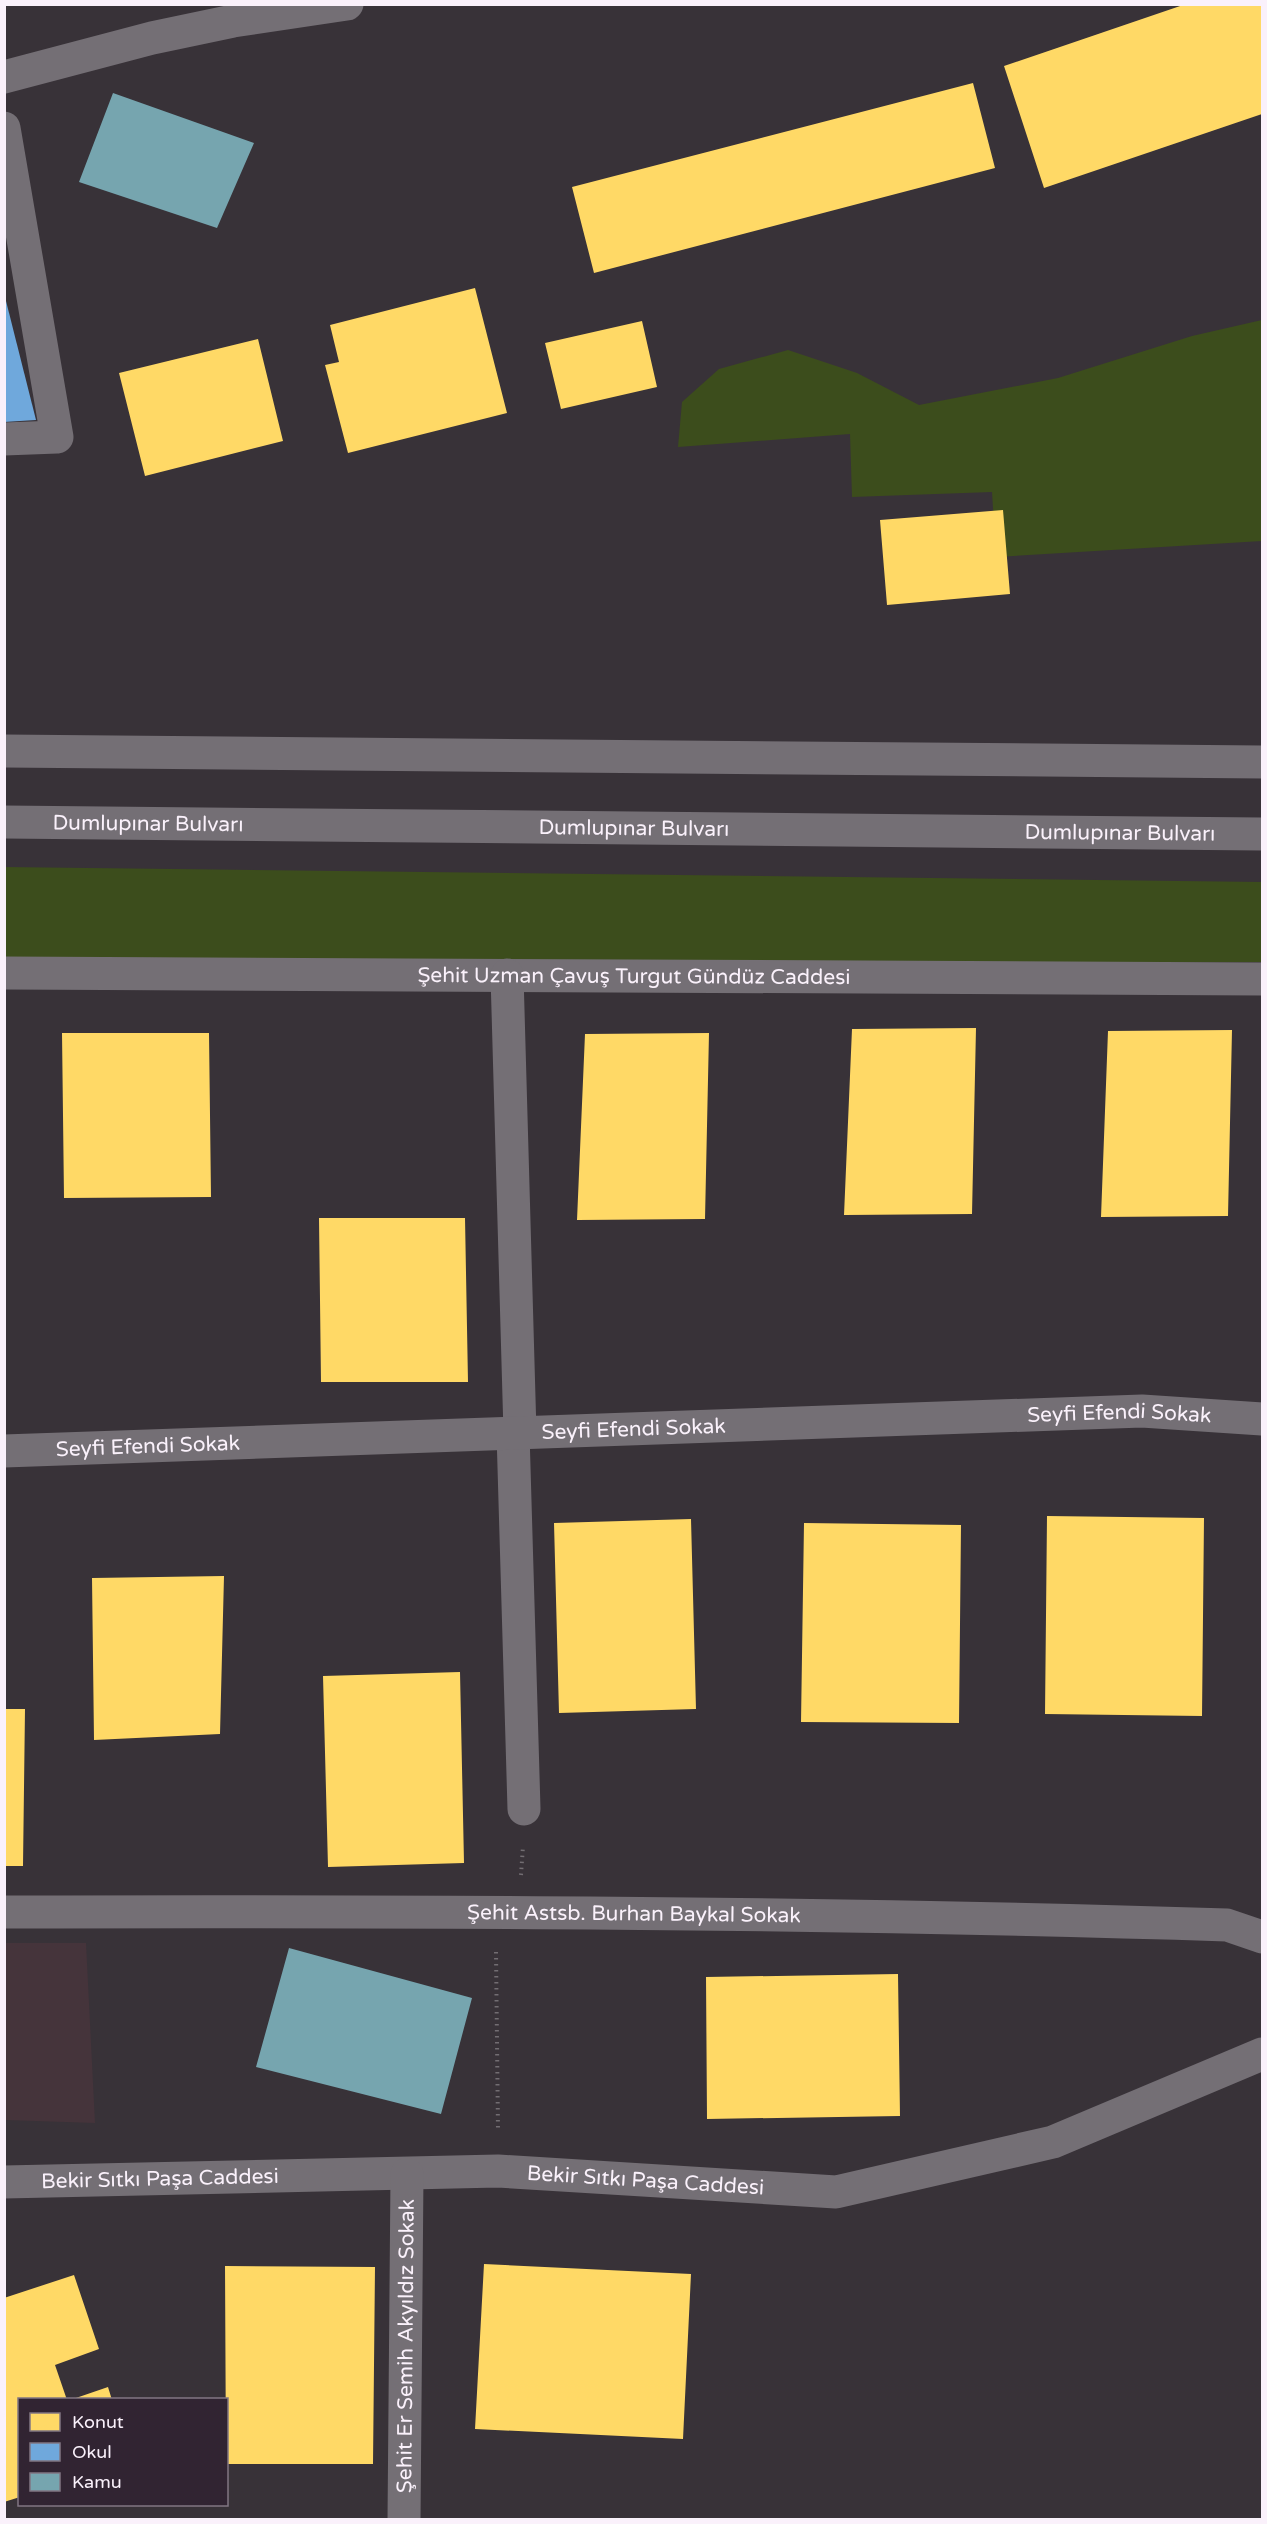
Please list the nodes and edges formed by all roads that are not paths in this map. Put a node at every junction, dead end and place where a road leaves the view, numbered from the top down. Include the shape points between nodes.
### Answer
1 (347, 4) edge
2 (229, 13) edge
3 (4, 77) edge
4 (4, 128) edge
5 (4, 439) edge
6 (4, 751) edge
7 (1263, 762) edge
8 (4, 822) edge
9 (1263, 834) edge
10 (4, 973) edge
11 (507, 975) junction
12 (1263, 979) edge
13 (1263, 1419) edge
14 (516, 1433) junction
15 (4, 1451) edge
16 (524, 1809) road end
17 (4, 1912) edge
18 (1263, 1937) edge
19 (1263, 2054) edge
20 (407, 2174) junction
21 (4, 2182) edge
22 (404, 2520) edge

1 - 2 street
2 - 3 street
4 - 5 street via 57,437
6 - 7 street
8 - 9 street, Dumlupınar Bulvarı
10 - 11 street, Şehit Uzman Çavuş Turgut Gündüz Caddesi
11 - 12 street, Şehit Uzman Çavuş Turgut Gündüz Caddesi
11 - 14 street
13 - 14 street, Seyfi Efendi Sokak via 1142,1411
14 - 15 street, Seyfi Efendi Sokak
14 - 16 street
17 - 18 street, Şehit Astsb. Burhan Baykal Sokak via 913,1915 1215,1924
19 - 20 street, Bekir Sıtkı Paşa Caddesi via 1053,2142 836,2192 498,2170
20 - 21 street, Bekir Sıtkı Paşa Caddesi
20 - 22 street, Şehit Er Semih Akyıldız Sokak

